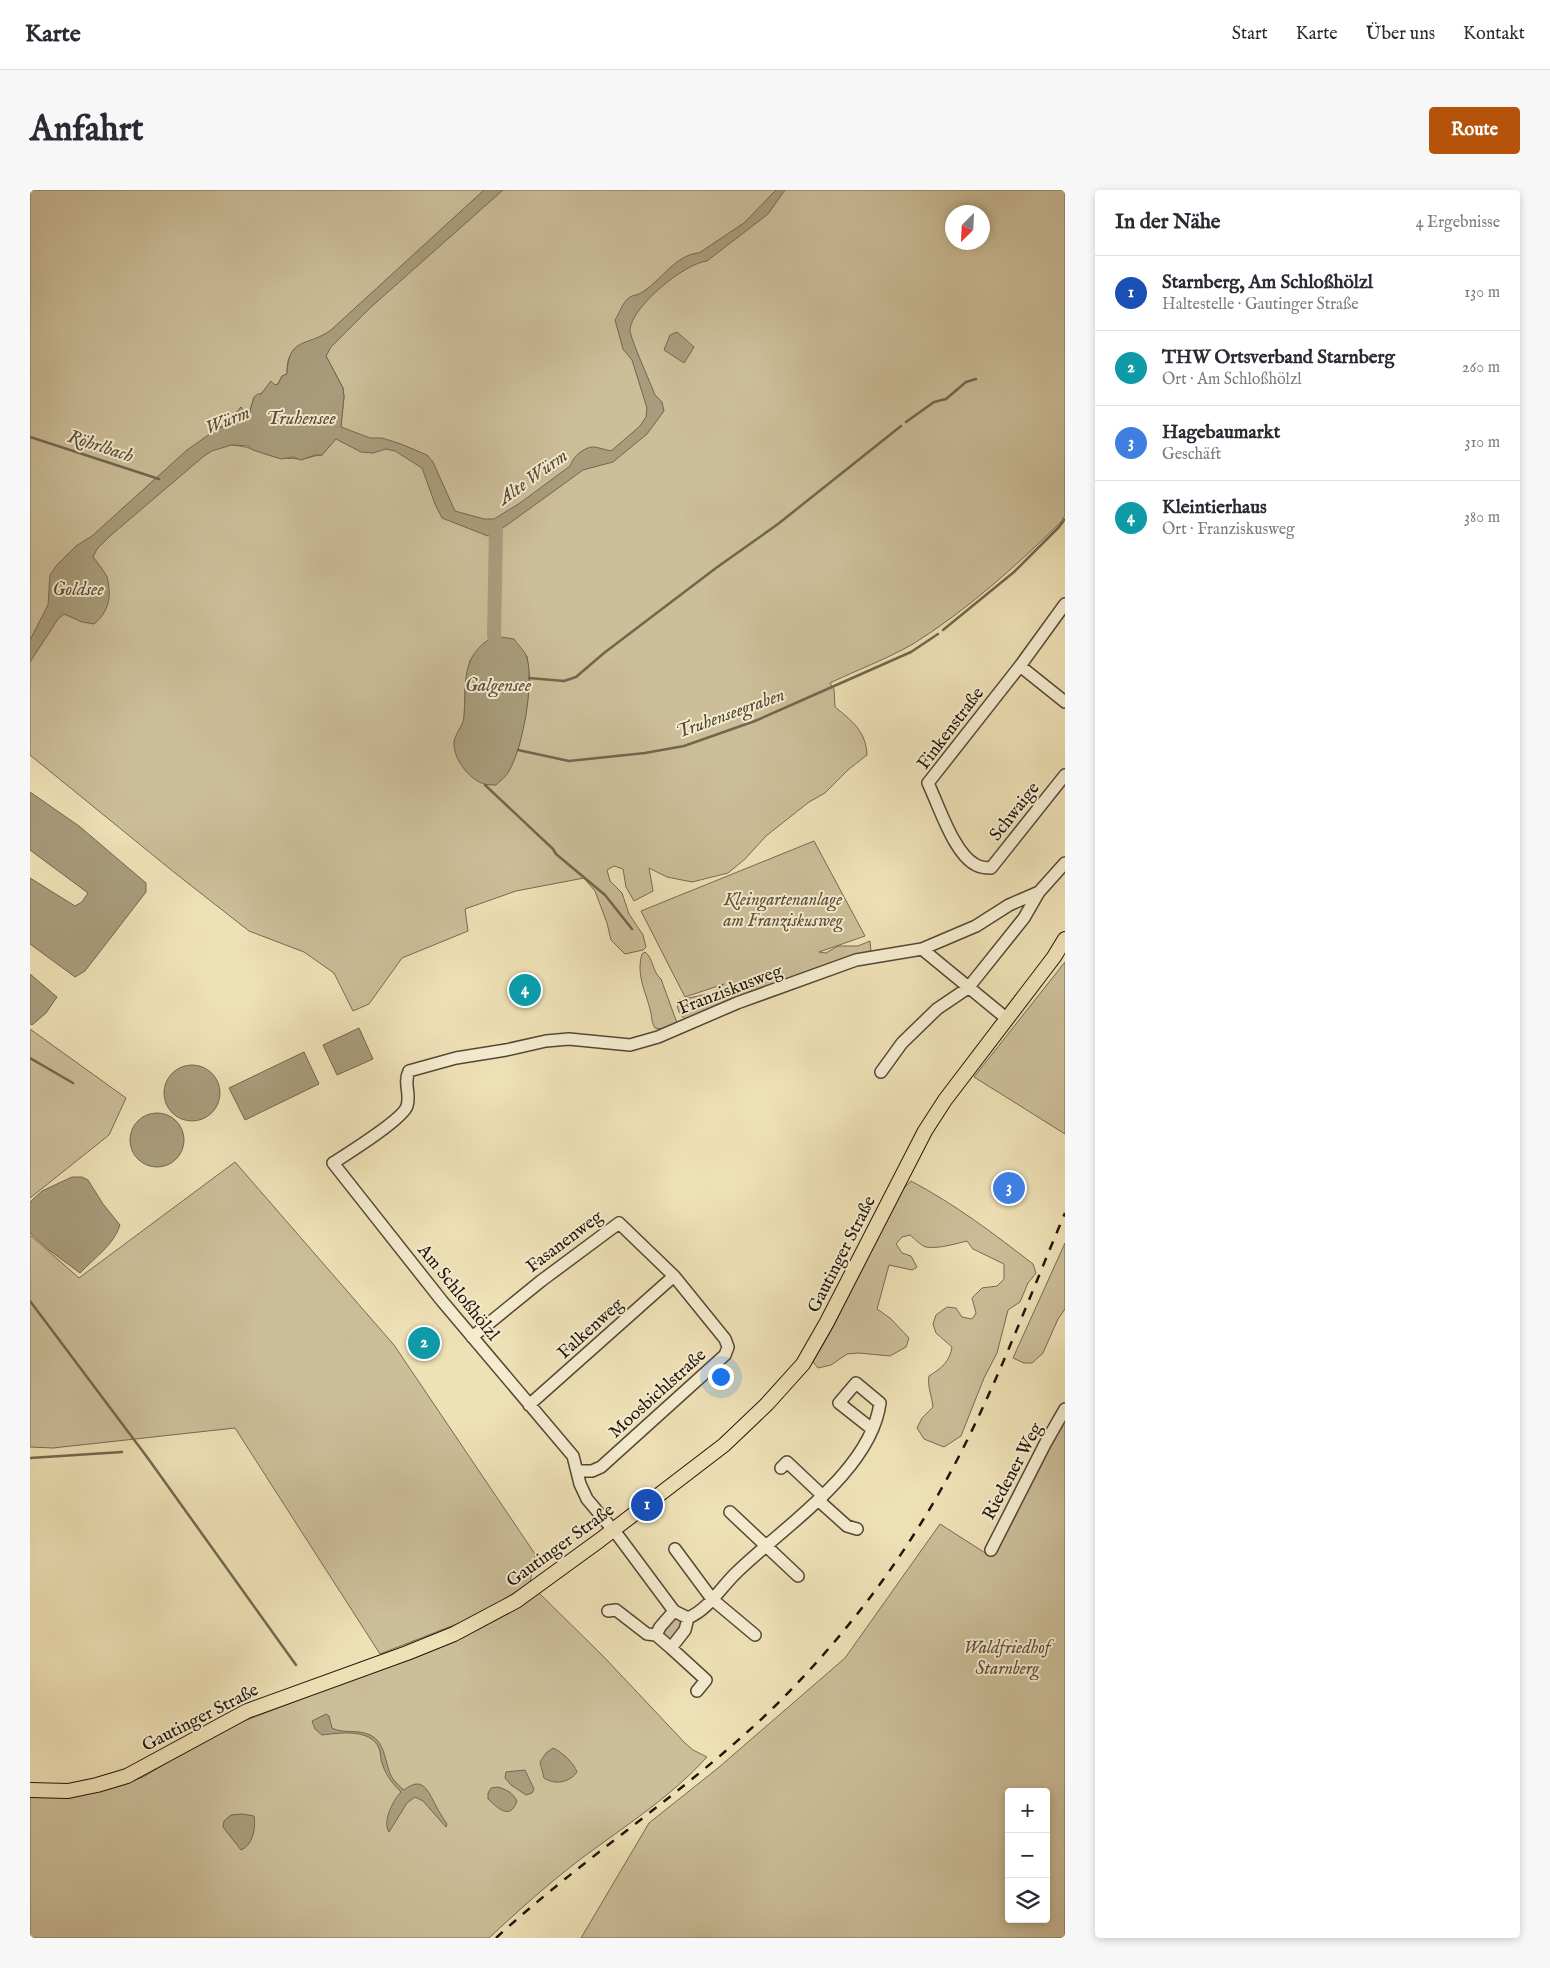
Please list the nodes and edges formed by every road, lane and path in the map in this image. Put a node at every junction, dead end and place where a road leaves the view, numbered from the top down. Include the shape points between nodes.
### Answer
1 (1065, 604) edge
2 (1020, 666) junction
3 (1065, 702) edge
4 (1065, 775) edge
5 (1065, 863) edge
6 (991, 868) joint
7 (1040, 892) junction
8 (1065, 939) edge
9 (922, 949) junction
10 (968, 988) junction
11 (1006, 1018) junction
12 (881, 1072) dead end
13 (409, 1096) joint
14 (674, 1276) junction
15 (472, 1337) junction
16 (529, 1405) junction
17 (1065, 1410) edge
18 (872, 1429) dead end
19 (780, 1468) dead end
20 (577, 1471) junction
21 (820, 1498) junction
22 (730, 1512) dead end
23 (857, 1529) dead end
24 (614, 1530) junction
25 (766, 1547) junction
26 (675, 1549) dead end
27 (991, 1550) dead end
28 (798, 1576) dead end
29 (712, 1599) junction
30 (608, 1610) dead end
31 (674, 1611) junction
32 (688, 1618) junction
33 (656, 1635) junction
34 (755, 1635) dead end
35 (671, 1648) junction
36 (697, 1691) dead end
37 (30, 1790) edge

1 - 2 street, Finkenstraße
2 - 3 street
2 - 6 street, Finkenstraße via 928,783 957,847 977,866
4 - 6 street, Schwaige
5 - 7 street, Franziskusweg
7 - 9 street, Franziskusweg via 976,926
7 - 10 street via 1024,918
8 - 11 main road, Gautinger Straße
9 - 10 street
9 - 13 street, Franziskusweg via 856,960 630,1045 569,1039 546,1041 456,1058 409,1071 405,1079
10 - 11 street
10 - 12 street via 937,1009 902,1043
11 - 24 main road, Gautinger Straße via 925,1131 828,1322 803,1364 724,1445
13 - 15 street, Am Schloßhölzl via 400,1115 333,1163
14 - 15 street, Fasanenweg via 618,1223
14 - 16 street, Falkenweg
14 - 20 street, Moosbichlstraße via 725,1338 728,1347 725,1355 601,1467
15 - 16 street, Am Schloßhölzl
16 - 20 street, Am Schloßhölzl via 573,1456
17 - 27 street, Riedener Weg
18 - 21 street via 854,1460
19 - 21 street via 787,1462
20 - 24 street, Am Schloßhölzl via 587,1499
21 - 23 street via 847,1526
21 - 25 street
22 - 25 street
24 - 31 street, Am Schloßhölzl
24 - 37 main road, Gautinger Straße via 516,1601 454,1634 247,1711 127,1776 68,1791
25 - 28 street
25 - 29 street
26 - 29 street
29 - 32 street via 699,1613
29 - 34 street
30 - 33 street via 616,1610 647,1634
31 - 32 street
31 - 33 street
32 - 35 street via 685,1630
33 - 35 street
35 - 36 street via 706,1680

